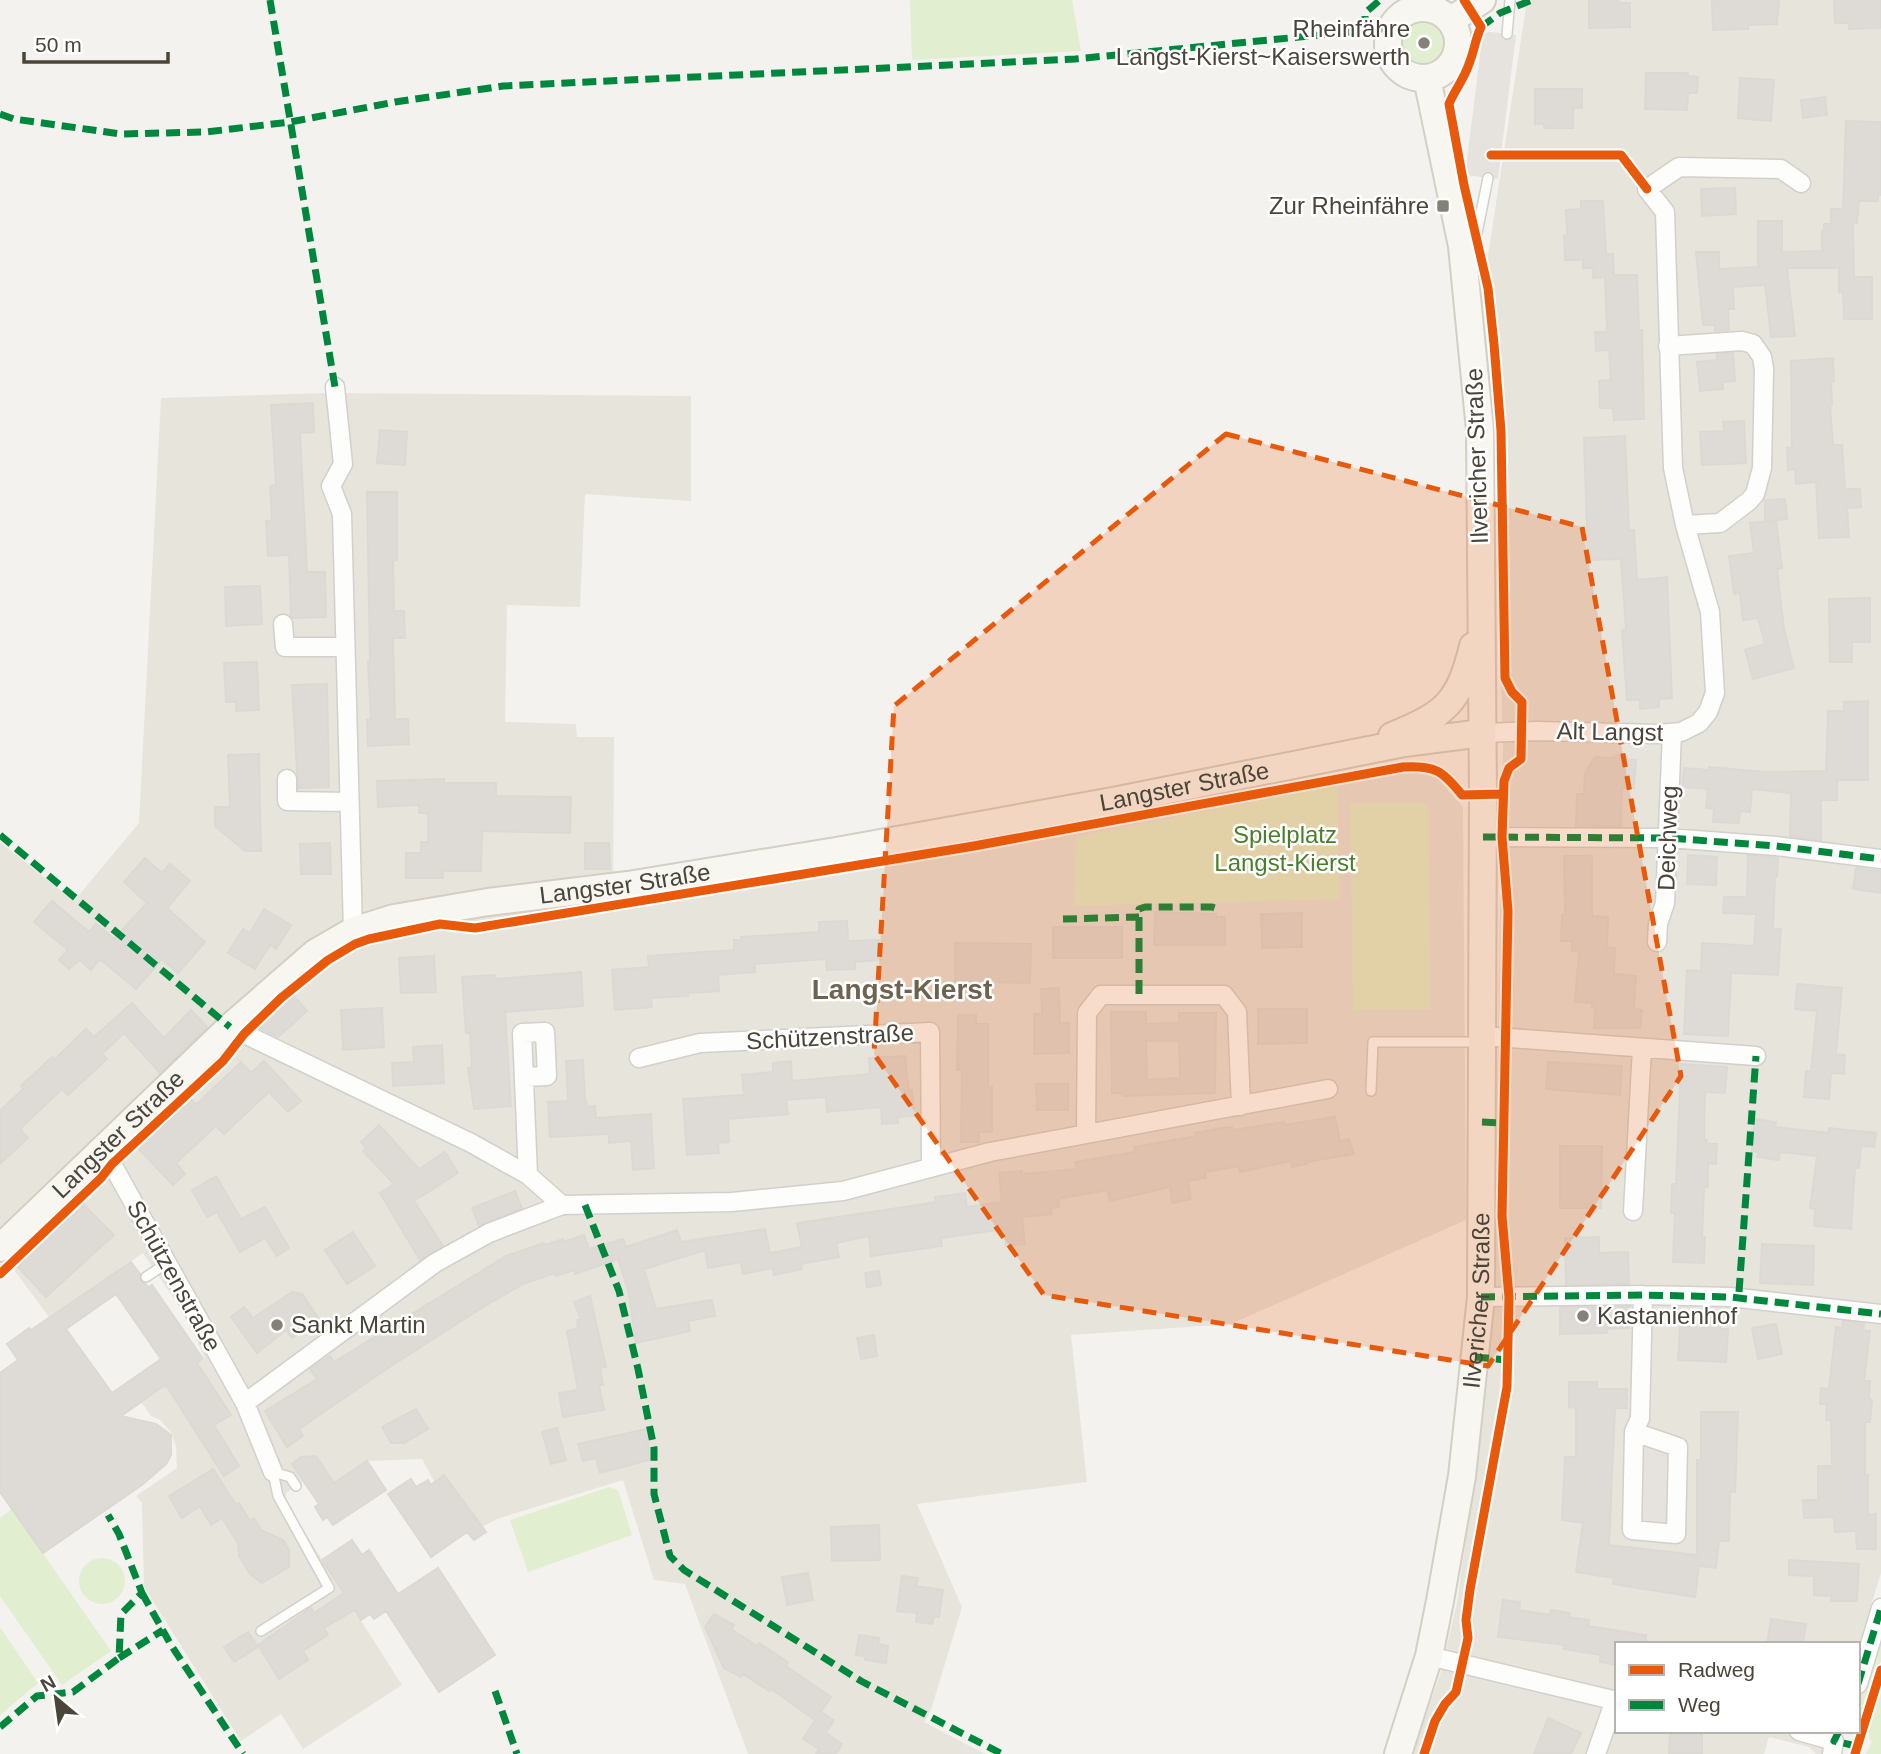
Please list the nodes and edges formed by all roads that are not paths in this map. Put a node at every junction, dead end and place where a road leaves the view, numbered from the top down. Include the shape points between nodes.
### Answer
1 (1482, 0) edge
2 (1510, 0) edge
3 (1390, 8) edge
4 (1451, 20) junction
5 (1507, 34) dead end
6 (1427, 78) junction
7 (1559, 155) dead end
8 (1488, 178) dead end
9 (1801, 183) dead end
10 (1647, 189) junction
11 (1462, 246) junction
12 (1668, 346) junction
13 (335, 387) dead end
14 (1685, 525) junction
15 (1480, 613) junction
16 (283, 624) dead end
17 (345, 647) junction
18 (1482, 733) junction
19 (1672, 733) junction
20 (1364, 751) junction
21 (286, 779) dead end
22 (348, 802) junction
23 (1483, 837) junction
24 (1668, 838) junction
25 (1881, 859) edge
26 (352, 931) junction
27 (1657, 942) dead end
28 (230, 1027) junction
29 (1483, 1038) junction
30 (1642, 1048) junction
31 (1756, 1056) dead end
32 (639, 1058) dead end
33 (524, 1077) dead end
34 (1328, 1089) dead end
35 (1371, 1091) dead end
36 (1241, 1105) junction
37 (1086, 1134) junction
38 (103, 1148) junction
39 (931, 1166) junction
40 (528, 1175) junction
41 (562, 1205) junction
42 (1633, 1211) dead end
43 (0, 1248) edge
44 (167, 1263) junction
45 (146, 1277) dead end
46 (1643, 1295) junction
47 (1481, 1297) junction
48 (1881, 1314) edge
49 (245, 1404) junction
50 (1634, 1432) junction
51 (273, 1472) junction
52 (296, 1486) dead end
53 (1881, 1608) edge
54 (261, 1631) dead end
55 (1429, 1656) junction
56 (1860, 1677) edge
57 (1615, 1700) edge
58 (1615, 1703) edge
59 (1806, 1733) edge
60 (1835, 1742) edge
61 (1398, 1754) edge
62 (1596, 1754) edge

1 - 4 street
2 - 5 lane
3 - 4 street via 1434,9
3 - 6 street via 1389,52 1400,69
4 - 6 street via 1457,32 1457,54 1446,70
6 - 11 street, Ilvericher Straße
7 - 10 lane via 1620,155
8 - 11 lane via 1476,238
9 - 10 street via 1781,169 1679,167
10 - 12 street, Alt Langst via 1665,212
11 - 15 street, Ilvericher Straße via 1480,430
12 - 14 street, Alt Langst via 1673,468
12 - 14 street via 1742,341 1754,344 1764,369 1762,468 1755,494 1720,523
13 - 17 street via 343,464 331,486 342,514
14 - 19 street, Alt Langst via 1710,612 1715,693 1699,723
15 - 18 street, Ilvericher Straße
15 - 20 street, Langster Straße via 1459,689 1450,704
16 - 17 street via 285,647
17 - 22 street
18 - 19 street, Alt Langst
18 - 20 street, Langster Straße
18 - 23 street, Ilvericher Straße
19 - 24 street, Deichweg
20 - 26 street, Langster Straße via 836,852 488,902 394,918
21 - 22 street via 286,801
22 - 26 street
23 - 24 street
23 - 29 street, Ilvericher Straße
24 - 25 street
24 - 27 street, Deichweg via 1665,903
26 - 28 street, Langster Straße via 315,953
28 - 38 street, Langster Straße
28 - 40 street
29 - 30 street
29 - 35 lane via 1373,1042
29 - 47 street, Ilvericher Straße
30 - 31 street
30 - 42 street
32 - 39 street, Schützenstraße via 699,1043 930,1032
33 - 40 street
34 - 36 street
36 - 37 street
36 - 37 street via 1237,1012 1224,995 1101,995 1087,1013
37 - 39 street
38 - 43 street, Langster Straße
38 - 44 street, Schützenstraße
39 - 41 street via 843,1191 732,1202
40 - 41 street
41 - 49 street via 489,1233 435,1264
44 - 45 lane
44 - 49 street, Schützenstraße
46 - 47 street
46 - 48 street via 1730,1297
46 - 50 street via 1640,1418
47 - 55 street, Ilvericher Straße via 1462,1476
49 - 51 street, Schützenstraße
50 - 50 street via 1632,1530 1676,1534 1678,1447
51 - 52 lane via 290,1477
51 - 54 lane via 278,1496 329,1588
53 - 56 street
55 - 57 street
55 - 61 street, Ilvericher Straße
58 - 62 street
59 - 60 street

